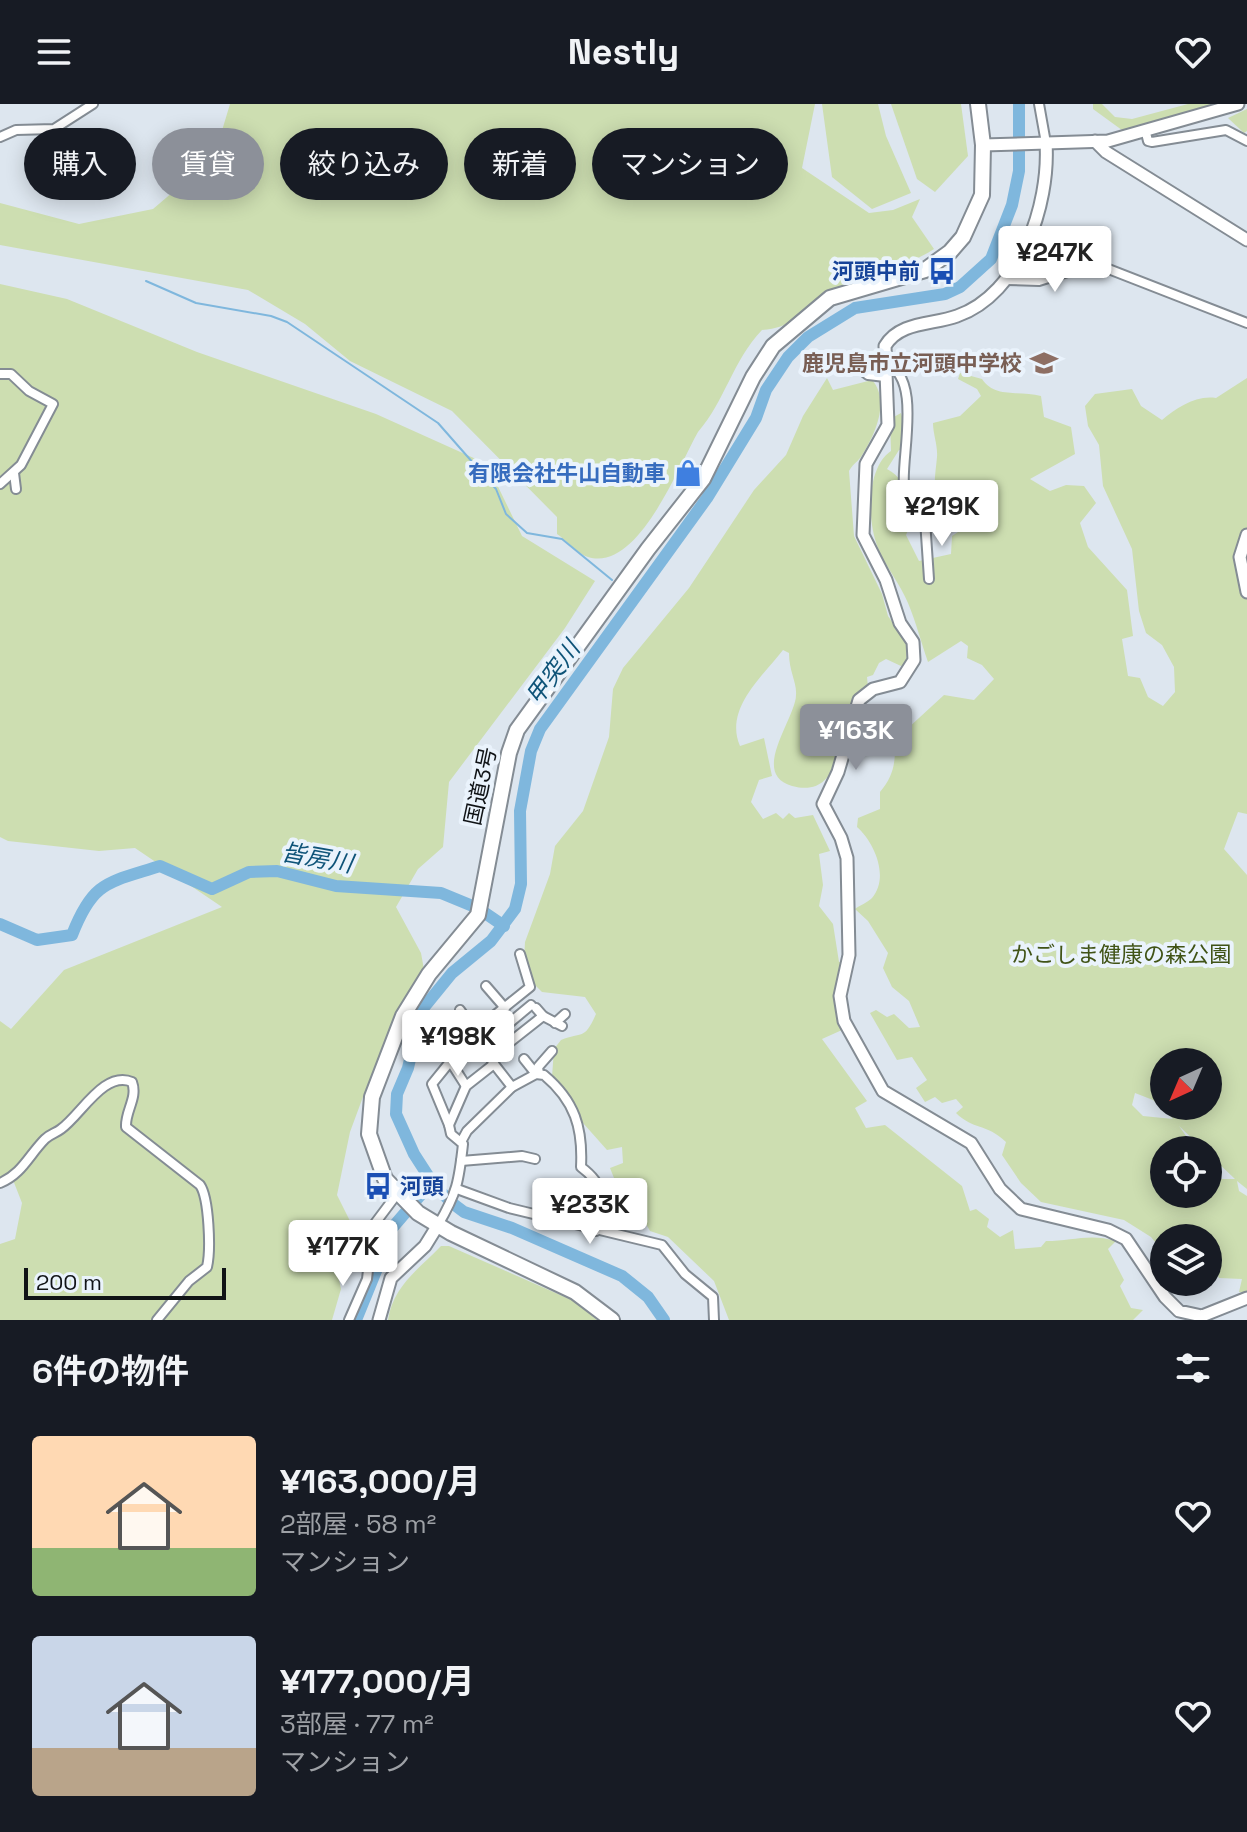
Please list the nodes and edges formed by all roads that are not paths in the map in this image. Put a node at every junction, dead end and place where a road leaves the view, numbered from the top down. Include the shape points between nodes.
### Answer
1 (93, 104) edge
2 (978, 104) edge
3 (1039, 104) edge
4 (1238, 104) edge
5 (1146, 133) junction
6 (0, 137) edge
7 (1095, 141) junction
8 (1247, 141) edge
9 (1044, 143) junction
10 (983, 145) junction
11 (1031, 230) junction
12 (1247, 240) edge
13 (1096, 263) junction
14 (1006, 280) junction
15 (1247, 323) edge
16 (884, 363) junction
17 (855, 365) dead end
18 (0, 374) edge
19 (885, 377) junction
20 (14, 473) junction
21 (0, 484) edge
22 (16, 489) dead end
23 (958, 496) dead end
24 (925, 520) junction
25 (1247, 535) edge
26 (929, 579) dead end
27 (1247, 592) edge
28 (520, 954) dead end
29 (486, 986) dead end
30 (505, 1008) junction
31 (460, 1010) dead end
32 (565, 1014) dead end
33 (543, 1016) junction
34 (475, 1031) junction
35 (440, 1045) dead end
36 (483, 1045) junction
37 (552, 1051) dead end
38 (524, 1059) dead end
39 (492, 1060) junction
40 (450, 1062) junction
41 (537, 1074) junction
42 (466, 1086) junction
43 (512, 1087) junction
44 (449, 1125) junction
45 (461, 1142) junction
46 (535, 1159) dead end
47 (461, 1161) junction
48 (0, 1183) edge
49 (457, 1192) junction
50 (407, 1204) junction
51 (440, 1222) junction
52 (596, 1231) junction
53 (1247, 1298) edge
54 (157, 1320) edge
55 (349, 1320) edge
56 (379, 1320) edge
57 (612, 1320) edge
58 (714, 1320) edge

1 - 6 street via 54,129 16,130
2 - 10 highway, 国道3号
3 - 9 street
4 - 5 street
5 - 7 street
5 - 8 street via 1152,142 1226,130
7 - 9 street
7 - 12 street
9 - 10 street
9 - 11 street via 1043,183
10 - 50 highway, 国道3号 via 982,195 963,237 925,270 830,298 773,346 703,479 517,730 478,915 409,1006 372,1097 371,1147 378,1166
11 - 13 street
11 - 14 street
13 - 14 street via 1039,281
13 - 15 street
14 - 16 street via 961,314 899,331 885,346
16 - 19 street
16 - 24 street via 897,372 906,394 904,485
17 - 19 street via 868,375
18 - 20 street via 11,374 53,404
19 - 53 street via 888,425 866,464 863,535 914,653 911,669 900,682 873,689 859,700 823,804 847,858 849,955 840,996 844,1021 883,1091 971,1143 1000,1189 1021,1209 1126,1239 1179,1311 1208,1315
20 - 21 street
20 - 22 street
23 - 24 street
24 - 26 street
25 - 27 street via 1240,557
28 - 30 street via 530,987
29 - 30 street
30 - 34 street
31 - 34 street
32 - 33 street via 559,1025
33 - 36 street via 534,1006
33 - 39 street
34 - 36 street
34 - 40 street
35 - 40 street
36 - 39 street
37 - 41 street
38 - 41 street
39 - 42 street
39 - 43 street
40 - 42 street
40 - 44 street via 432,1084
41 - 43 street
41 - 52 street via 554,1083 581,1124 581,1167 593,1174 603,1200
42 - 44 street
43 - 45 street
44 - 45 street
45 - 47 street
46 - 47 street
47 - 49 street
48 - 54 street via 16,1174 46,1138 106,1086 118,1080 132,1082 135,1093 126,1127 200,1185 210,1237 207,1267
49 - 51 street
49 - 52 street
50 - 51 highway, 国道3号
50 - 55 street via 373,1226 367,1279
51 - 56 street via 425,1246 391,1278
51 - 57 highway, 国道3号 via 575,1292
52 - 58 street via 665,1246 685,1274 713,1297

